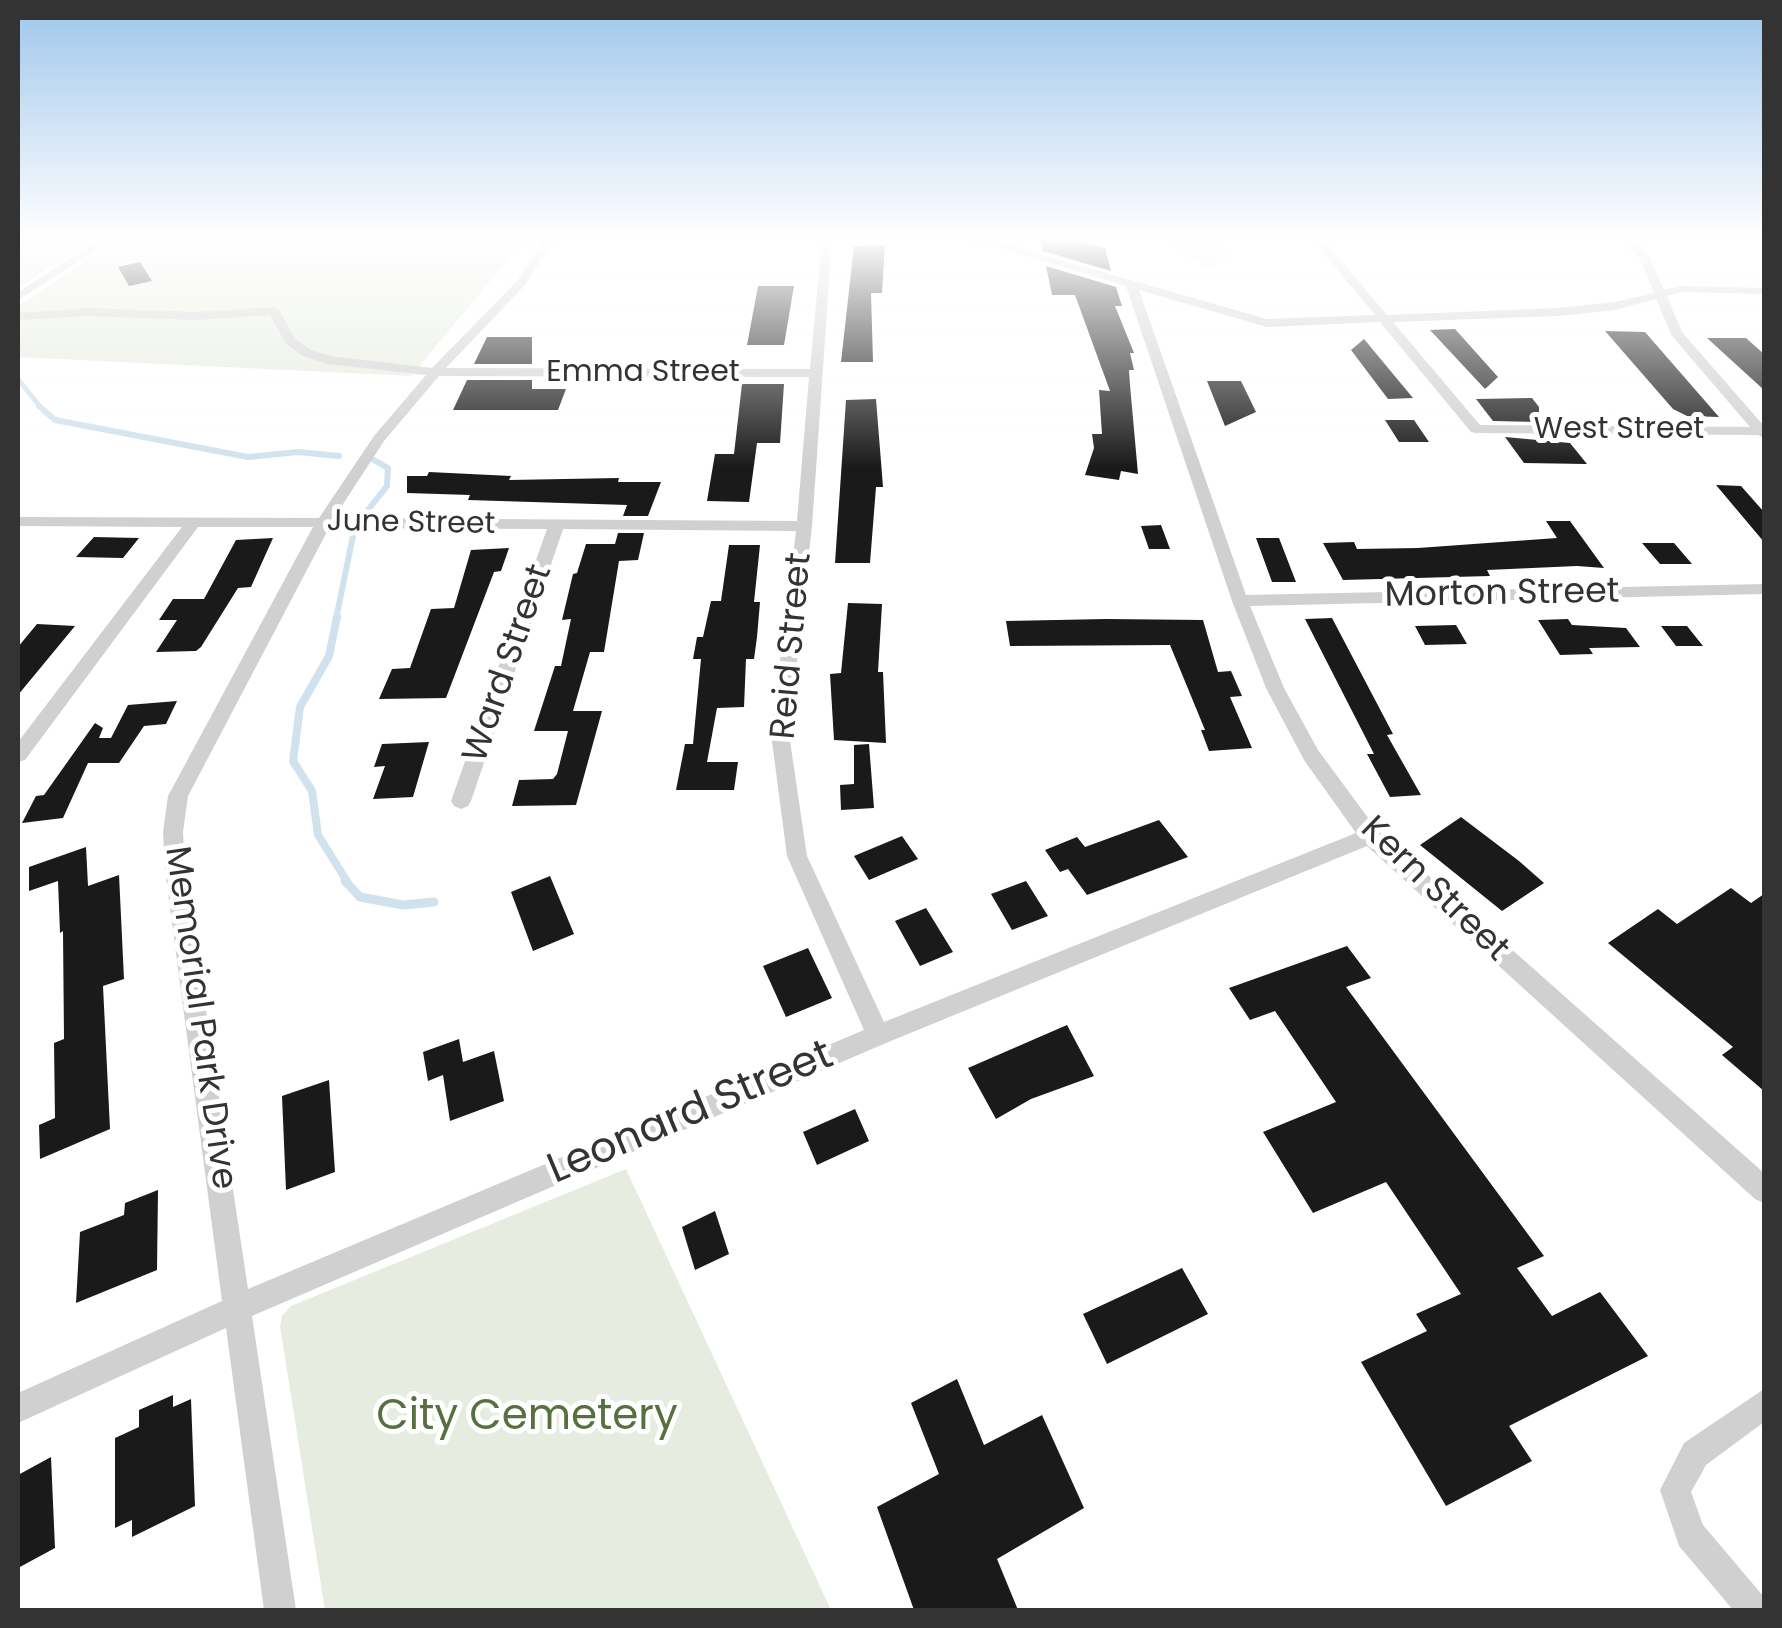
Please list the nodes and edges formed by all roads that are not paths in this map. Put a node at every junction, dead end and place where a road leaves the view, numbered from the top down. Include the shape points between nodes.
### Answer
1 (173, 315) edge
2 (219, 315) edge
3 (277, 315) edge
4 (490, 315) edge
5 (820, 315) edge
6 (1142, 315) edge
7 (1241, 315) edge
8 (1384, 315) edge
9 (1477, 315) edge
10 (1667, 315) edge
11 (1388, 319) junction
12 (436, 372) junction
13 (815, 374) junction
14 (1763, 432) edge
15 (18, 521) edge
16 (324, 522) junction
17 (193, 523) junction
18 (556, 526) junction
19 (804, 526) junction
20 (1764, 589) edge
21 (1240, 601) junction
22 (18, 755) edge
23 (462, 801) dead end
24 (1370, 836) junction
25 (878, 1035) junction
26 (1764, 1190) edge
27 (239, 1306) junction
28 (1764, 1404) edge
29 (18, 1408) edge
30 (280, 1610) edge
31 (1754, 1610) edge

1 - 2 street, Emma Street
3 - 12 street, Emma Street via 290,341 307,353
4 - 12 street, Memorial Park Drive
5 - 13 street, Reid Street
6 - 21 street, Kern Street
7 - 11 street via 1267,322
8 - 11 street
9 - 11 street
10 - 14 street via 1676,334
11 - 14 street, West Street via 1476,429
12 - 13 street, Emma Street
12 - 16 street, Memorial Park Drive
13 - 19 street, Reid Street
15 - 17 street, June Street
16 - 17 street, June Street
16 - 18 street, June Street
16 - 27 street, Memorial Park Drive via 203,742 178,796 172,832
17 - 22 street
18 - 19 street, June Street
18 - 23 street, Ward Street
19 - 25 street, Reid Street via 780,734 786,801 797,856
20 - 21 street, Morton Street
21 - 24 street, Kern Street via 1274,688 1310,755
24 - 25 street, Leonard Street
24 - 26 street, Kern Street
25 - 27 street, Leonard Street
27 - 29 street, Leonard Street
27 - 30 street, Memorial Park Drive
28 - 31 street via 1695,1454 1676,1490 1690,1535

